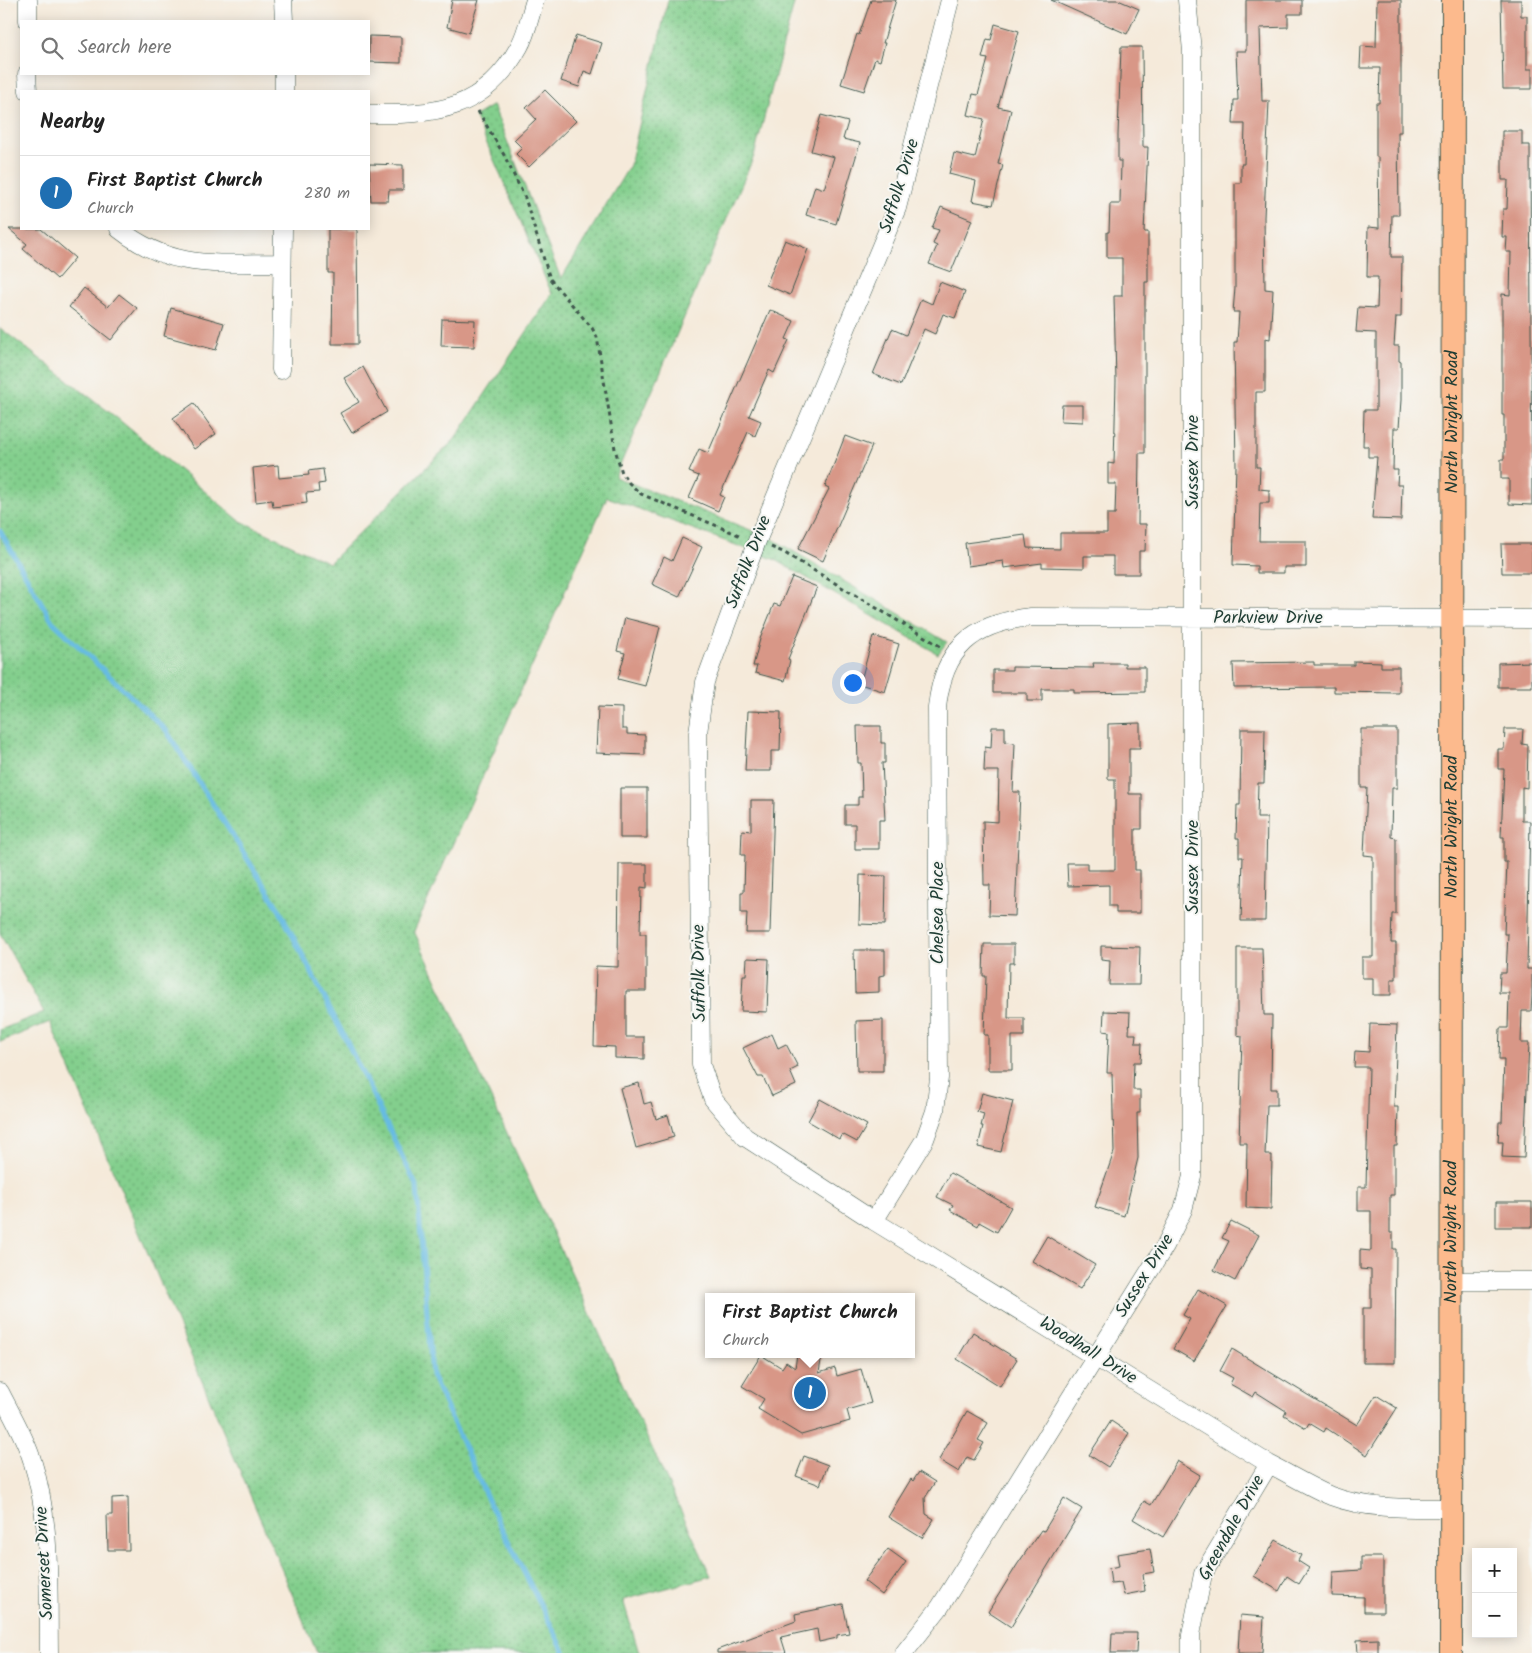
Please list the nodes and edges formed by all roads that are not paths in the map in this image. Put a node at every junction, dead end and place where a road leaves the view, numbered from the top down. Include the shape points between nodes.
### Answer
1 (28, 0) edge
2 (284, 0) edge
3 (535, 0) edge
4 (950, 0) edge
5 (1187, 0) edge
6 (1453, 0) edge
7 (28, 20) edge
8 (284, 20) edge
9 (28, 75) edge
10 (284, 75) edge
11 (28, 90) edge
12 (284, 90) edge
13 (370, 114) edge
14 (120, 230) edge
15 (283, 230) edge
16 (282, 263) junction
17 (281, 370) dead end
18 (1194, 618) junction
19 (1452, 619) junction
20 (1532, 619) edge
21 (1005, 620) joint
22 (745, 1137) joint
23 (874, 1221) junction
24 (1452, 1281) junction
25 (1532, 1281) edge
26 (1095, 1355) junction
27 (0, 1392) edge
28 (1269, 1464) junction
29 (1451, 1508) junction
30 (49, 1653) edge
31 (904, 1653) edge
32 (1191, 1653) edge
33 (1452, 1653) edge

1 - 7 street
2 - 8 street
3 - 13 street via 520,46 497,79 471,98 446,110 428,113
4 - 22 street, Suffolk Drive via 897,208 757,541 705,682 698,732 701,1065 713,1099
5 - 18 street, Sussex Drive via 1192,61
6 - 19 main road, North Wright Road
9 - 11 street
10 - 12 street
14 - 16 street via 153,251 185,261
15 - 16 street
16 - 17 street
18 - 19 street, Parkview Drive
18 - 21 street, Parkview Drive via 1031,617
18 - 26 street, Sussex Drive via 1192,1176 1176,1228
19 - 20 street, Parkview Drive
19 - 24 main road, North Wright Road
21 - 23 street, Chelsea Place via 967,639 953,654 939,687 938,1078 935,1110 925,1139
22 - 23 street, Woodhall Drive
23 - 26 street, Woodhall Drive
24 - 25 street
24 - 29 main road, North Wright Road
26 - 28 street, Woodhall Drive
26 - 31 street, Sussex Drive via 940,1607
27 - 30 street, Somerset Drive via 32,1458 43,1498 48,1537
28 - 29 street, Woodhall Drive via 1332,1496 1350,1501 1384,1506
28 - 32 street, Greendale Drive via 1203,1574 1191,1635
29 - 33 main road, North Wright Road

